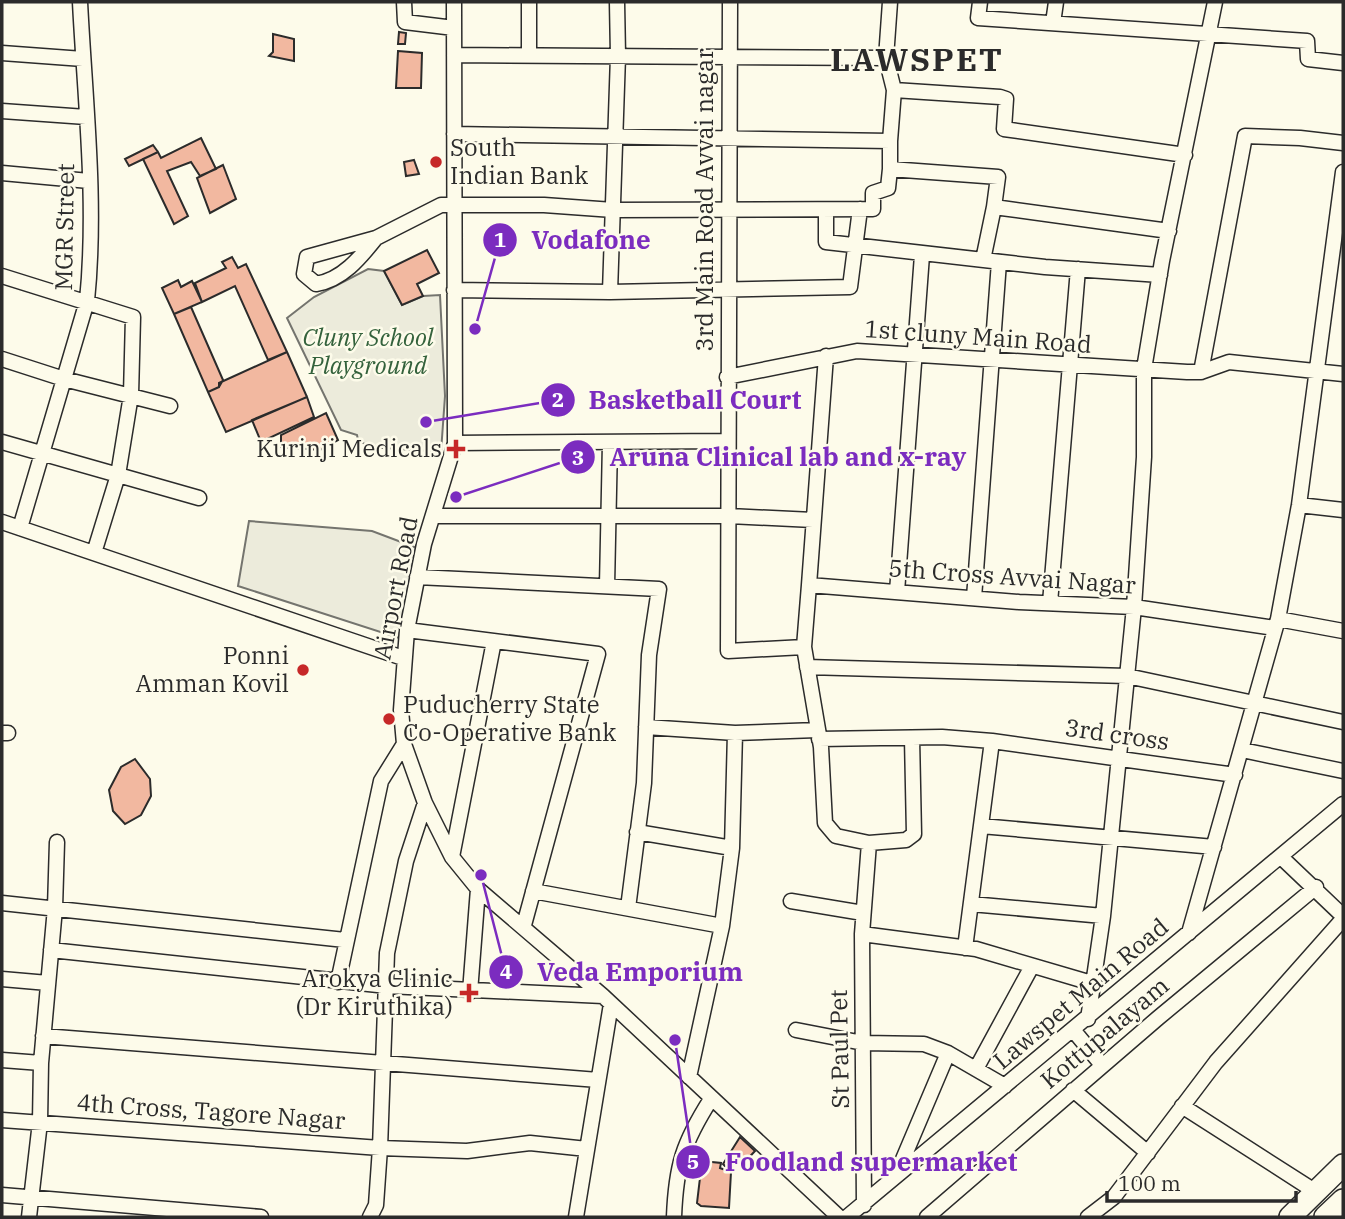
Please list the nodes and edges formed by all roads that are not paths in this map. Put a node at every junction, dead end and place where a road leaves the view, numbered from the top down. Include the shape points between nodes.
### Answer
1 (76, 2) edge
2 (404, 2) edge
3 (454, 2) edge
4 (529, 2) edge
5 (617, 2) edge
6 (730, 2) edge
7 (890, 2) edge
8 (980, 2) edge
9 (1056, 2) edge
10 (1215, 2) edge
11 (1053, 23) junction
12 (454, 28) junction
13 (1209, 34) junction
14 (2, 53) edge
15 (454, 55) junction
16 (529, 55) junction
17 (618, 56) junction
18 (728, 58) junction
19 (886, 58) junction
20 (83, 60) junction
21 (1343, 63) edge
22 (894, 90) junction
23 (2, 111) edge
24 (86, 117) junction
25 (454, 134) junction
26 (616, 137) junction
27 (728, 137) junction
28 (890, 141) junction
29 (1343, 144) edge
30 (1185, 155) junction
31 (890, 169) junction
32 (1343, 172) edge
33 (2, 173) edge
34 (89, 181) junction
35 (453, 205) junction
36 (994, 207) junction
37 (860, 209) junction
38 (613, 210) junction
39 (826, 210) junction
40 (728, 211) junction
41 (1168, 231) junction
42 (376, 238) junction
43 (857, 246) junction
44 (922, 255) junction
45 (983, 260) junction
46 (999, 262) junction
47 (1078, 269) junction
48 (1160, 275) junction
49 (2, 276) edge
50 (729, 288) junction
51 (454, 290) junction
52 (610, 292) junction
53 (87, 301) junction
54 (825, 356) junction
55 (914, 356) junction
56 (2, 359) edge
57 (990, 361) junction
58 (1068, 367) junction
59 (1144, 369) junction
60 (1201, 372) junction
61 (1318, 372) junction
62 (1343, 374) edge
63 (727, 377) junction
64 (64, 379) junction
65 (131, 396) junction
66 (170, 406) dead end
67 (727, 441) junction
68 (2, 442) edge
69 (455, 443) junction
70 (610, 443) junction
71 (42, 454) junction
72 (118, 475) junction
73 (199, 498) dead end
74 (1300, 505) junction
75 (1343, 510) edge
76 (433, 516) junction
77 (729, 516) junction
78 (607, 517) junction
79 (813, 520) junction
80 (2, 522) edge
81 (20, 528) junction
82 (94, 553) junction
83 (416, 577) junction
84 (809, 585) junction
85 (607, 586) junction
86 (897, 592) junction
87 (974, 598) junction
88 (1050, 603) junction
89 (1134, 607) junction
90 (1276, 624) junction
91 (407, 630) junction
92 (1343, 631) edge
93 (494, 641) junction
94 (804, 648) junction
95 (403, 659) junction
96 (807, 667) junction
97 (1127, 676) junction
98 (1255, 705) junction
99 (1343, 722) edge
100 (646, 727) junction
101 (735, 733) junction
102 (818, 735) junction
103 (912, 738) junction
104 (992, 741) junction
105 (404, 744) junction
106 (1242, 750) junction
107 (1119, 758) junction
108 (1343, 771) edge
109 (1235, 775) junction
110 (425, 803) junction
111 (1343, 804) edge
112 (981, 826) junction
113 (637, 832) junction
114 (1111, 838) junction
115 (57, 842) dead end
116 (869, 843) junction
117 (1214, 847) junction
118 (732, 848) junction
119 (452, 857) junction
120 (1281, 857) junction
121 (1316, 887) junction
122 (478, 889) junction
123 (533, 891) junction
124 (791, 901) dead end
125 (2, 903) edge
126 (971, 904) junction
127 (55, 908) junction
128 (628, 908) junction
129 (863, 913) junction
130 (1103, 916) junction
131 (1343, 917) edge
132 (524, 925) junction
133 (722, 926) junction
134 (1189, 933) junction
135 (862, 934) junction
136 (345, 940) junction
137 (965, 948) junction
138 (51, 950) junction
139 (1032, 966) junction
140 (2, 979) edge
141 (338, 982) junction
142 (48, 983) junction
143 (1095, 985) junction
144 (387, 986) junction
145 (470, 992) junction
146 (607, 1000) junction
147 (1088, 1020) junction
148 (796, 1030) dead end
149 (1074, 1031) junction
150 (43, 1036) junction
151 (863, 1043) junction
152 (948, 1053) junction
153 (2, 1060) edge
154 (41, 1063) junction
155 (385, 1065) junction
156 (1102, 1065) junction
157 (976, 1069) junction
158 (689, 1077) junction
159 (598, 1080) junction
160 (1005, 1086) junction
161 (1073, 1090) junction
162 (710, 1099) junction
163 (1182, 1106) junction
164 (2, 1120) edge
165 (40, 1122) junction
166 (380, 1148) junction
167 (587, 1149) junction
168 (1148, 1153) junction
169 (1343, 1165) edge
170 (897, 1173) junction
171 (1316, 1192) junction
172 (2, 1195) edge
173 (31, 1196) junction
174 (1343, 1200) edge
175 (864, 1205) junction
176 (29, 1217) edge
177 (261, 1217) edge
178 (370, 1217) edge
179 (576, 1217) edge
180 (674, 1217) edge
181 (839, 1217) edge
182 (847, 1217) edge
183 (927, 1217) edge
184 (1088, 1217) edge
185 (1290, 1217) edge
186 (1325, 1217) edge

1 - 20 street, MGR Street
2 - 12 street via 405,22
3 - 12 street, Airport Road
4 - 16 street
5 - 17 street
6 - 18 street, 3rd Main Road Avvai nagar
7 - 19 street
8 - 11 street via 978,18
9 - 11 street
10 - 13 street
11 - 13 street
12 - 15 street, Airport Road
13 - 21 street via 1307,41 1308,59
13 - 30 street
14 - 20 street
15 - 16 street
15 - 25 street, Airport Road
16 - 17 street
17 - 18 street
17 - 26 street
18 - 19 street
18 - 27 street, 3rd Main Road Avvai nagar
19 - 22 street
20 - 24 street, MGR Street
22 - 28 street
22 - 30 street via 1000,97 1006,99 1004,129
23 - 24 street
24 - 34 street, MGR Street
25 - 26 street
25 - 35 street, Airport Road
26 - 27 street
26 - 38 street
27 - 28 street
27 - 40 street, 3rd Main Road Avvai nagar
28 - 31 street
29 - 60 street via 1245,136
30 - 41 street
31 - 36 street via 998,177
31 - 37 street via 888,188 873,193 873,209
32 - 61 street
33 - 34 street
34 - 53 street, MGR Street
35 - 38 street
35 - 42 street via 441,205
35 - 51 street, Airport Road
36 - 41 street
36 - 45 street
37 - 39 street
37 - 43 street
38 - 40 street
38 - 52 street
39 - 40 street
39 - 43 street via 825,242
40 - 50 street, 3rd Main Road Avvai nagar
41 - 48 street
42 - 42 street via 307,257 304,274 316,284 330,282
43 - 44 street
43 - 50 street via 850,287
44 - 45 street
44 - 55 street
45 - 46 street
46 - 47 street
46 - 57 street
47 - 48 street
47 - 58 street
48 - 59 street
49 - 53 street
50 - 52 street
50 - 63 street, 3rd Main Road Avvai nagar
51 - 52 street
51 - 69 street, Airport Road
53 - 64 street, MGR Street
53 - 65 street via 134,317
54 - 55 street, 1st cluny Main Road via 857,351
54 - 63 street, 1st cluny Main Road
54 - 79 street
55 - 57 street, 1st cluny Main Road
55 - 86 street
56 - 64 street
57 - 58 street, 1st cluny Main Road
57 - 87 street
58 - 59 street, 1st cluny Main Road
58 - 88 street
59 - 60 street, 1st cluny Main Road
59 - 89 street via 1144,457
60 - 61 street, 1st cluny Main Road via 1229,362
61 - 62 street, 1st cluny Main Road
61 - 74 street
63 - 67 street, 3rd Main Road Avvai nagar
64 - 65 street
64 - 71 street, MGR Street
65 - 66 street
65 - 72 street
67 - 70 street
67 - 77 street, 3rd Main Road Avvai nagar
68 - 71 street
69 - 70 street
69 - 76 street, Airport Road
70 - 78 street
71 - 72 street
71 - 81 street, MGR Street
72 - 73 street
72 - 82 street
74 - 75 street
74 - 90 street
76 - 78 street
76 - 83 street, Airport Road
77 - 78 street
77 - 79 street
77 - 94 street, 3rd Main Road Avvai nagar via 727,651
78 - 85 street
79 - 84 street
80 - 81 street
81 - 82 street
82 - 95 street
83 - 85 street
83 - 91 street, Airport Road
84 - 86 street, 5th Cross Avvai Nagar
84 - 94 street
85 - 100 street via 659,589 649,655
86 - 87 street, 5th Cross Avvai Nagar
87 - 88 street, 5th Cross Avvai Nagar
88 - 89 street, 5th Cross Avvai Nagar
89 - 90 street, 5th Cross Avvai Nagar
89 - 97 street
90 - 92 street, 5th Cross Avvai Nagar
90 - 98 street
91 - 93 street
91 - 95 street, Airport Road
93 - 119 street
93 - 123 street via 598,654
94 - 96 street
95 - 105 street, Airport Road
96 - 97 street
96 - 102 street
97 - 98 street
97 - 107 street
98 - 99 street
98 - 106 street
100 - 101 street, 3rd cross
100 - 113 street
101 - 102 street, 3rd cross
101 - 118 street
102 - 103 street, 3rd cross
102 - 116 street via 825,823 836,836
103 - 104 street, 3rd cross
103 - 116 street via 914,834 906,840
104 - 107 street, 3rd cross
104 - 112 street
105 - 110 street, Airport Road
105 - 136 street via 381,781
106 - 108 street
106 - 109 street
107 - 109 street, 3rd cross
107 - 114 street
109 - 117 street
110 - 119 street, Airport Road
110 - 144 street via 393,919
111 - 120 street, Lawspet Main Road
112 - 114 street
112 - 126 street
113 - 118 street
113 - 128 street
114 - 117 street
114 - 130 street
115 - 127 street
116 - 129 street, St Paul Pet
117 - 134 street
118 - 133 street
119 - 122 street, Airport Road
120 - 121 street
120 - 134 street, Lawspet Main Road
121 - 131 street
121 - 156 street, Kottupalayam
122 - 132 street, Airport Road
122 - 145 street
123 - 128 street
123 - 132 street
124 - 129 street
125 - 127 street
126 - 130 street
126 - 137 street
127 - 136 street
127 - 138 street
128 - 133 street
129 - 135 street, St Paul Pet
130 - 143 street
131 - 163 street
132 - 146 street, Airport Road
133 - 158 street
134 - 147 street, Lawspet Main Road
135 - 137 street
135 - 151 street, St Paul Pet
136 - 141 street
137 - 139 street
138 - 141 street
138 - 142 street
139 - 143 street
139 - 157 street
140 - 142 street
141 - 144 street
142 - 150 street
143 - 147 street
144 - 145 street
144 - 155 street
145 - 146 street
146 - 158 street, Airport Road
146 - 159 street
147 - 149 street, Lawspet Main Road
148 - 151 street
149 - 156 street
149 - 160 street, Lawspet Main Road
150 - 154 street
150 - 155 street
151 - 152 street via 924,1044
151 - 175 street, St Paul Pet
152 - 157 street
152 - 170 street
153 - 154 street
154 - 165 street
155 - 159 street
155 - 166 street
156 - 161 street, Kottupalayam
157 - 160 street
158 - 162 street, Airport Road
159 - 167 street
160 - 170 street, Lawspet Main Road
161 - 168 street
161 - 183 street, Kottupalayam
162 - 180 street via 688,1135 679,1163
162 - 181 street, Airport Road
163 - 168 street
163 - 171 street
164 - 165 street, 4th Cross, Tagore Nagar
165 - 166 street, 4th Cross, Tagore Nagar
165 - 173 street
166 - 167 street, 4th Cross, Tagore Nagar via 467,1151 530,1143
166 - 178 street via 376,1205
167 - 179 street
168 - 184 street via 1114,1197
169 - 171 highway
170 - 175 street, Lawspet Main Road
171 - 185 highway
172 - 173 street
173 - 176 street
173 - 177 street
174 - 186 highway
175 - 182 street, Lawspet Main Road

